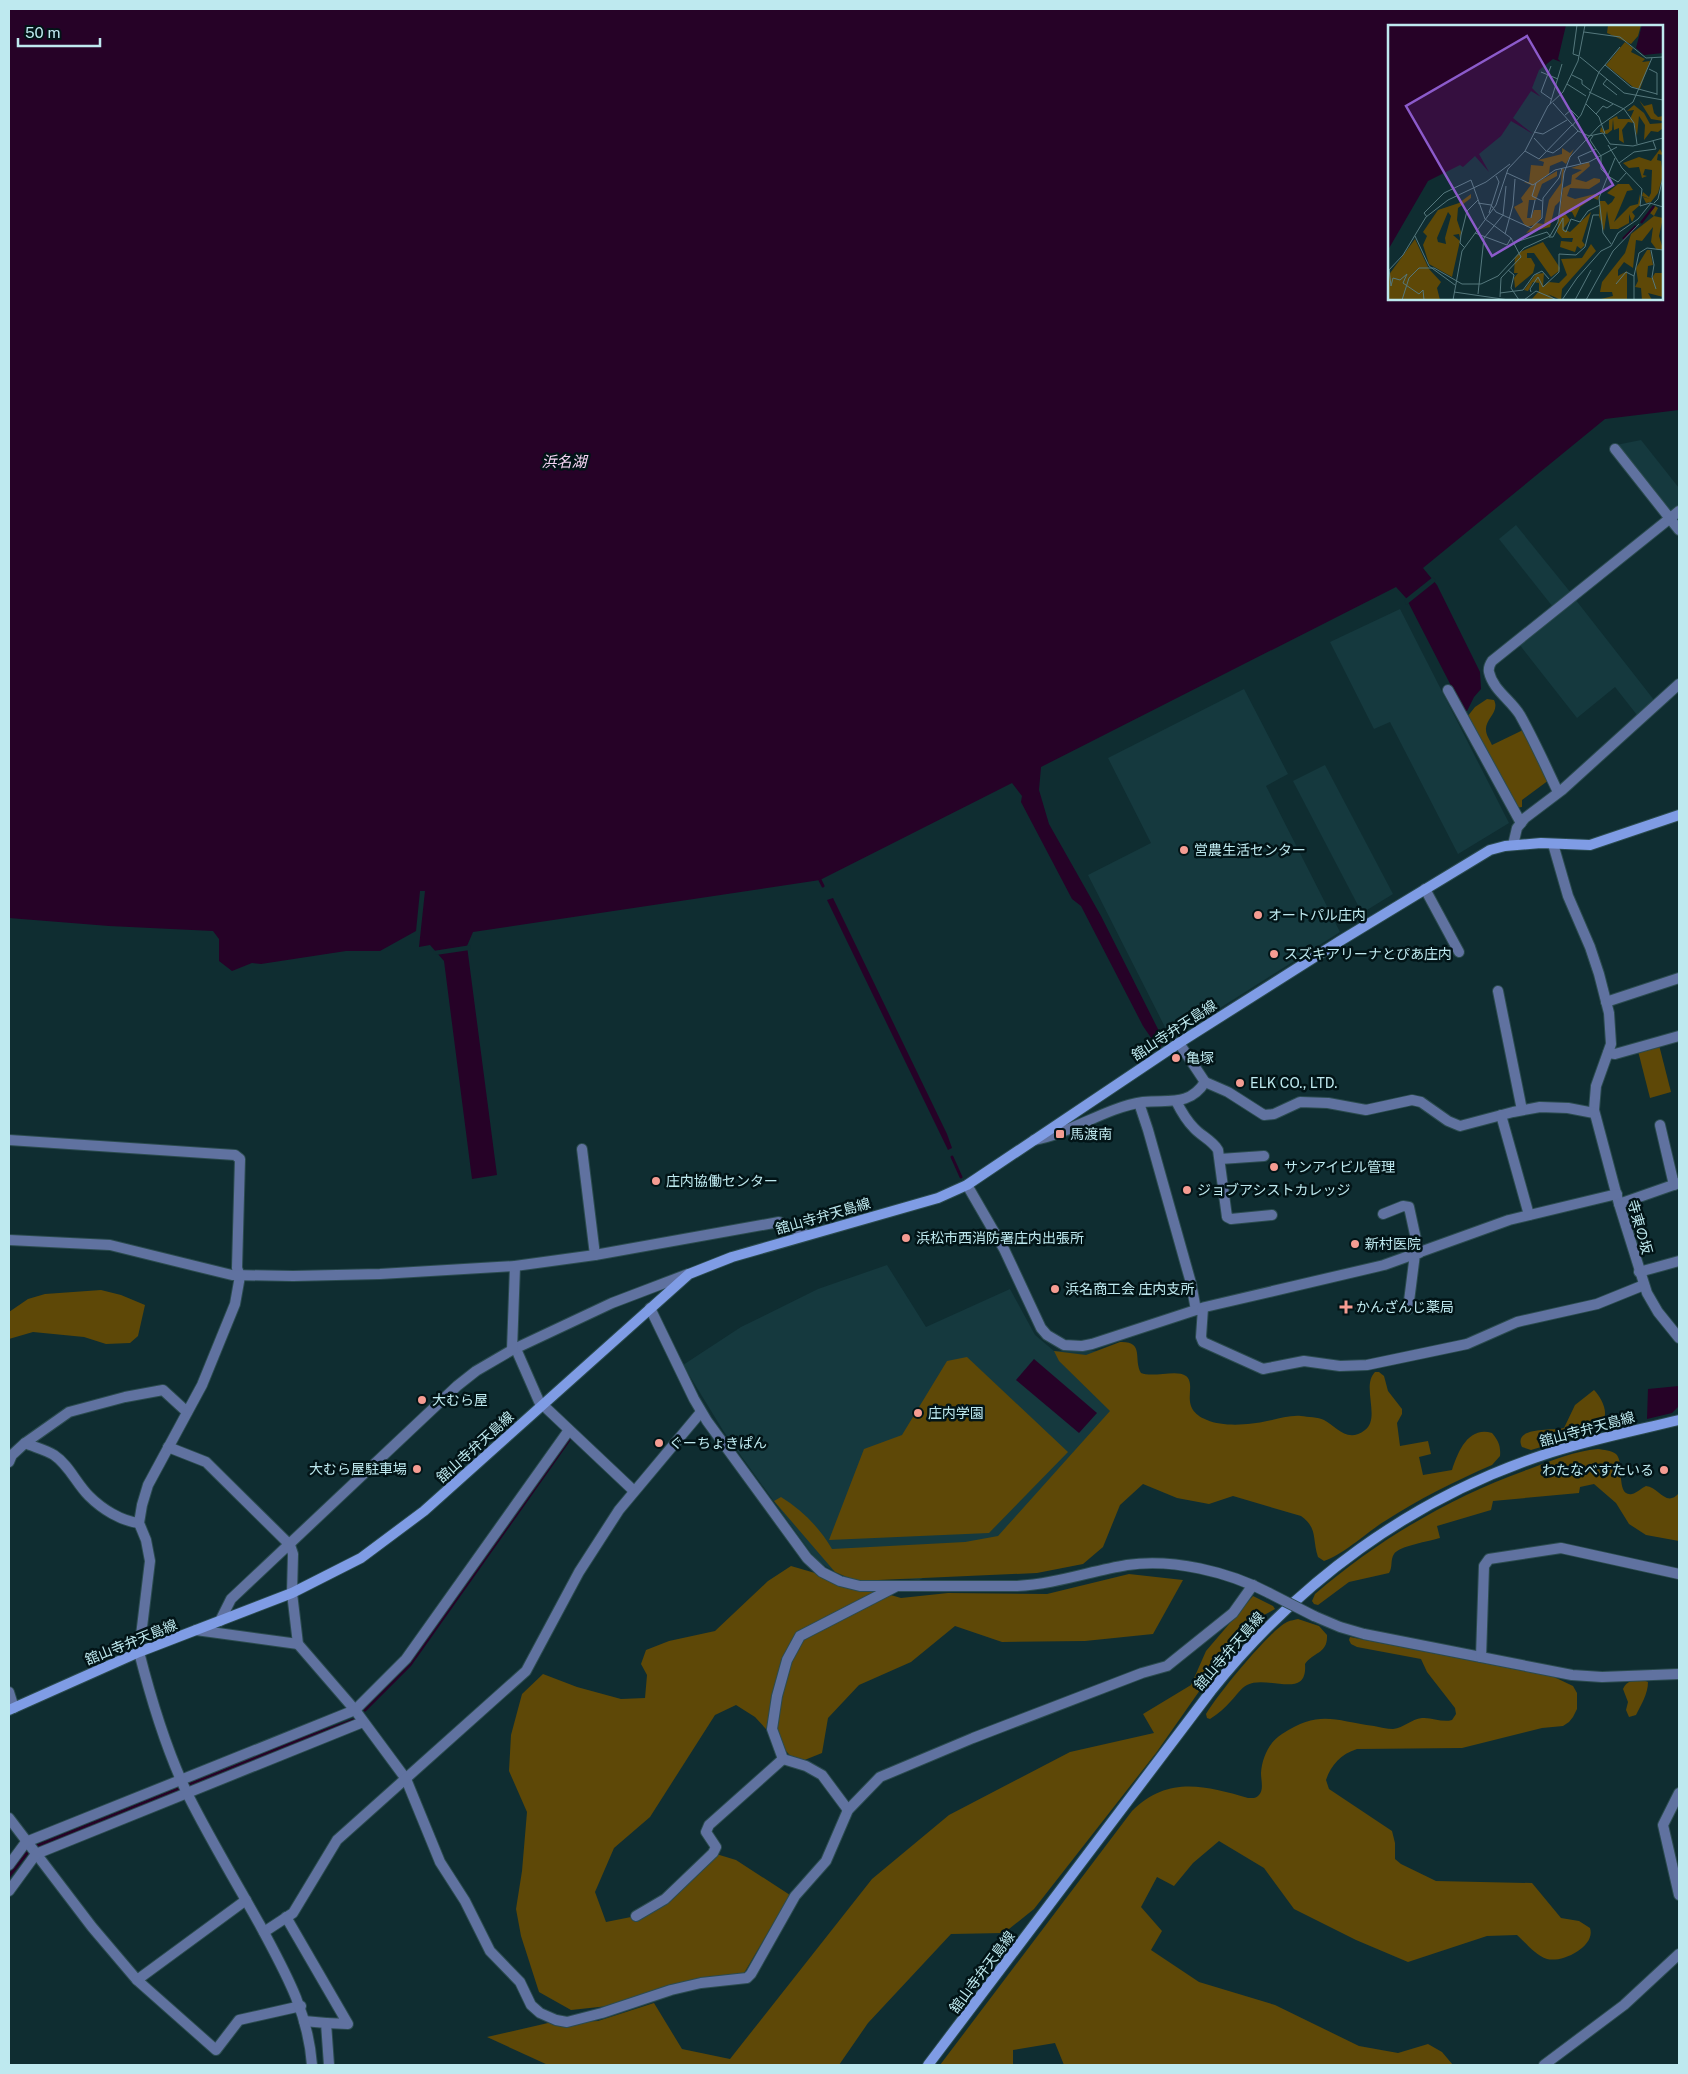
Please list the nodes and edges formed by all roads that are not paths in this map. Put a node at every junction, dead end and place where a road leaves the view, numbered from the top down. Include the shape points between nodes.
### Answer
1 (1616, 449) dead end
2 (1679, 511) edge
3 (1670, 519) junction
4 (1679, 530) edge
5 (1679, 684) edge
6 (1448, 690) dead end
7 (1558, 792) junction
8 (1679, 815) edge
9 (1520, 823) junction
10 (1554, 844) junction
11 (1513, 845) junction
12 (1425, 889) junction
13 (1459, 952) dead end
14 (1679, 978) edge
15 (1498, 991) dead end
16 (1606, 1002) junction
17 (1679, 1036) edge
18 (1179, 1043) junction
19 (1608, 1053) junction
20 (1205, 1082) junction
21 (1176, 1101) junction
22 (1139, 1103) junction
23 (1079, 1110) junction
24 (1522, 1110) junction
25 (1594, 1113) junction
26 (1501, 1115) junction
27 (1086, 1121) junction
28 (1660, 1124) dead end
29 (9, 1140) edge
30 (1033, 1140) junction
31 (582, 1149) dead end
32 (1264, 1156) dead end
33 (1220, 1159) junction
34 (1676, 1184) edge
35 (967, 1185) junction
36 (1618, 1199) junction
37 (1272, 1214) dead end
38 (1383, 1214) dead end
39 (1529, 1215) junction
40 (807, 1235) junction
41 (9, 1240) edge
42 (1417, 1254) junction
43 (595, 1255) junction
44 (1679, 1261) edge
45 (515, 1266) junction
46 (1639, 1272) junction
47 (689, 1274) junction
48 (240, 1276) junction
49 (1644, 1285) junction
50 (650, 1308) junction
51 (1200, 1309) junction
52 (1408, 1309) dead end
53 (1679, 1338) edge
54 (514, 1349) junction
55 (542, 1405) junction
56 (187, 1412) junction
57 (701, 1412) junction
58 (1679, 1420) edge
59 (570, 1430) junction
60 (25, 1444) junction
61 (168, 1447) junction
62 (9, 1462) edge
63 (634, 1491) junction
64 (139, 1523) junction
65 (290, 1545) junction
66 (1679, 1574) edge
67 (1254, 1585) junction
68 (897, 1586) junction
69 (292, 1594) junction
70 (220, 1621) junction
71 (196, 1630) junction
72 (298, 1644) junction
73 (139, 1652) junction
74 (1481, 1657) junction
75 (1679, 1674) edge
76 (9, 1692) edge
77 (12, 1709) edge
78 (355, 1710) junction
79 (364, 1722) junction
80 (783, 1759) junction
81 (406, 1779) junction
82 (185, 1787) junction
83 (1679, 1793) edge
84 (848, 1810) junction
85 (9, 1818) edge
86 (26, 1842) junction
87 (36, 1854) junction
88 (9, 1865) edge
89 (9, 1891) edge
90 (1679, 1895) edge
91 (246, 1900) junction
92 (636, 1916) dead end
93 (286, 1918) junction
94 (264, 1932) junction
95 (1679, 1954) edge
96 (137, 1980) junction
97 (301, 2006) junction
98 (304, 2021) junction
99 (326, 2023) junction
100 (312, 2065) edge
101 (329, 2065) edge
102 (928, 2065) edge
103 (1544, 2065) edge

1 - 3 street
2 - 3 street
3 - 4 street
3 - 7 street via 1489,666 1500,694 1519,714
5 - 7 street
6 - 9 street
7 - 9 street
8 - 10 main road, 舘山寺弁天島線 via 1590,845
9 - 11 street
10 - 11 main road, 舘山寺弁天島線
10 - 16 street via 1568,896 1590,947
11 - 12 main road, 舘山寺弁天島線 via 1490,850
12 - 13 street
12 - 18 main road, 舘山寺弁天島線
14 - 16 street
15 - 24 street
16 - 19 street via 1612,1034
17 - 19 street via 1623,1052
18 - 20 street
18 - 23 main road, 舘山寺弁天島線
19 - 25 street via 1596,1086
20 - 21 street via 1198,1093
20 - 26 street via 1264,1115 1300,1102 1366,1110 1412,1100 1421,1102 1448,1122 1460,1126
21 - 22 street
21 - 33 street via 1194,1129 1216,1146
22 - 27 street
22 - 51 street
23 - 27 street
23 - 30 main road, 舘山寺弁天島線
24 - 25 street via 1554,1107
24 - 26 street
25 - 36 street, 寺東の坂
26 - 39 street
27 - 30 street via 1048,1138
28 - 34 street
29 - 48 street via 235,1155 240,1160 237,1268
30 - 35 main road, 舘山寺弁天島線
31 - 43 street
32 - 33 street
33 - 37 street via 1227,1217
34 - 36 street
35 - 40 main road, 舘山寺弁天島線 via 938,1198
35 - 51 street via 1004,1250 1041,1328 1055,1341 1082,1346
36 - 39 street
36 - 46 street, 寺東の坂
38 - 42 street via 1403,1206 1409,1207
39 - 42 street
40 - 43 street via 779,1222
40 - 47 main road, 舘山寺弁天島線 via 719,1261
41 - 48 street via 110,1245
42 - 51 street via 1384,1265
42 - 52 street
43 - 45 street
44 - 46 street
45 - 48 street via 380,1274
45 - 54 street
46 - 49 street, 寺東の坂
47 - 50 main road, 舘山寺弁天島線
47 - 54 street via 612,1303
48 - 56 street via 235,1304 202,1385
49 - 51 street via 1597,1304 1518,1322 1467,1344 1358,1366 1304,1361 1269,1369 1258,1368 1203,1342
49 - 53 street, 寺東の坂 via 1652,1302
50 - 55 main road, 舘山寺弁天島線
50 - 57 street
54 - 55 street
54 - 65 street via 466,1378
55 - 59 street
55 - 69 main road, 舘山寺弁天島線 via 404,1528 361,1558
56 - 60 street via 163,1390 125,1397 69,1412
56 - 61 street
57 - 63 street
57 - 68 street via 806,1558 830,1577 850,1584
58 - 102 main road, 舘山寺弁天島線 via 1568,1447 1472,1483 1396,1524 1319,1579 1262,1632 1222,1677
59 - 63 street
59 - 78 street via 406,1659
60 - 62 street
60 - 64 street via 53,1455 89,1496 111,1513 127,1522
61 - 64 street via 148,1485
61 - 65 street via 206,1462
63 - 81 street via 579,1572 526,1671
64 - 73 street via 150,1561
65 - 69 street via 293,1554
65 - 70 street via 231,1599
66 - 74 street via 1561,1548 1489,1559 1484,1566
67 - 68 street via 1186,1566 1148,1563 1030,1585
67 - 74 street, bridge via 1340,1627
67 - 84 street via 1233,1613 1167,1666 892,1771 880,1777
68 - 80 street via 800,1636 787,1660 772,1729
69 - 70 main road, 舘山寺弁天島線
69 - 72 street
70 - 71 main road, 舘山寺弁天島線
71 - 72 street
71 - 73 main road, 舘山寺弁天島線
72 - 78 street
73 - 77 main road, 舘山寺弁天島線
73 - 82 street via 148,1688
74 - 75 street via 1586,1677
76 - 77 street
78 - 79 street
78 - 82 street
79 - 81 street
79 - 82 street
80 - 84 street via 822,1775
80 - 92 street via 709,1825 706,1832 716,1847 713,1852 665,1899
81 - 84 street via 440,1862 465,1901 490,1951 520,1982 540,2013 567,2022 671,1990 747,1978 795,1896 826,1861
81 - 93 street via 336,1840 293,1913
82 - 86 street
82 - 87 street
82 - 91 street
83 - 90 street via 1663,1825
85 - 86 street
86 - 87 street
86 - 88 street
87 - 89 street
87 - 96 street
91 - 94 street
91 - 96 street
93 - 94 street
93 - 99 street via 348,2024
94 - 97 street
95 - 103 street via 1624,2005
96 - 97 street via 216,2050 239,2020
97 - 98 street
98 - 99 street
98 - 100 street
99 - 101 street

